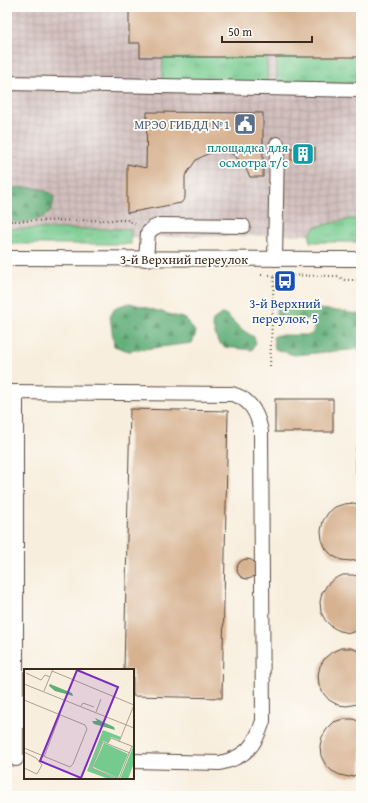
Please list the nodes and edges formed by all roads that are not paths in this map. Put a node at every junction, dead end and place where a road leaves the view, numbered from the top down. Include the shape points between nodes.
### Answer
1 (7, 83) edge
2 (361, 90) edge
3 (277, 144) dead end
4 (243, 226) dead end
5 (7, 258) edge
6 (146, 259) junction
7 (276, 259) junction
8 (361, 259) edge
9 (11, 392) edge
10 (16, 759) edge
11 (134, 761) edge

1 - 2 street
3 - 7 street
4 - 6 street via 160,225 148,233
5 - 6 street, 3-й Верхний переулок
6 - 7 street, 3-й Верхний переулок
7 - 8 street, 3-й Верхний переулок
9 - 10 street
9 - 11 street via 232,394 247,402 258,418 261,432 264,721 253,743 244,754 233,760 220,763

